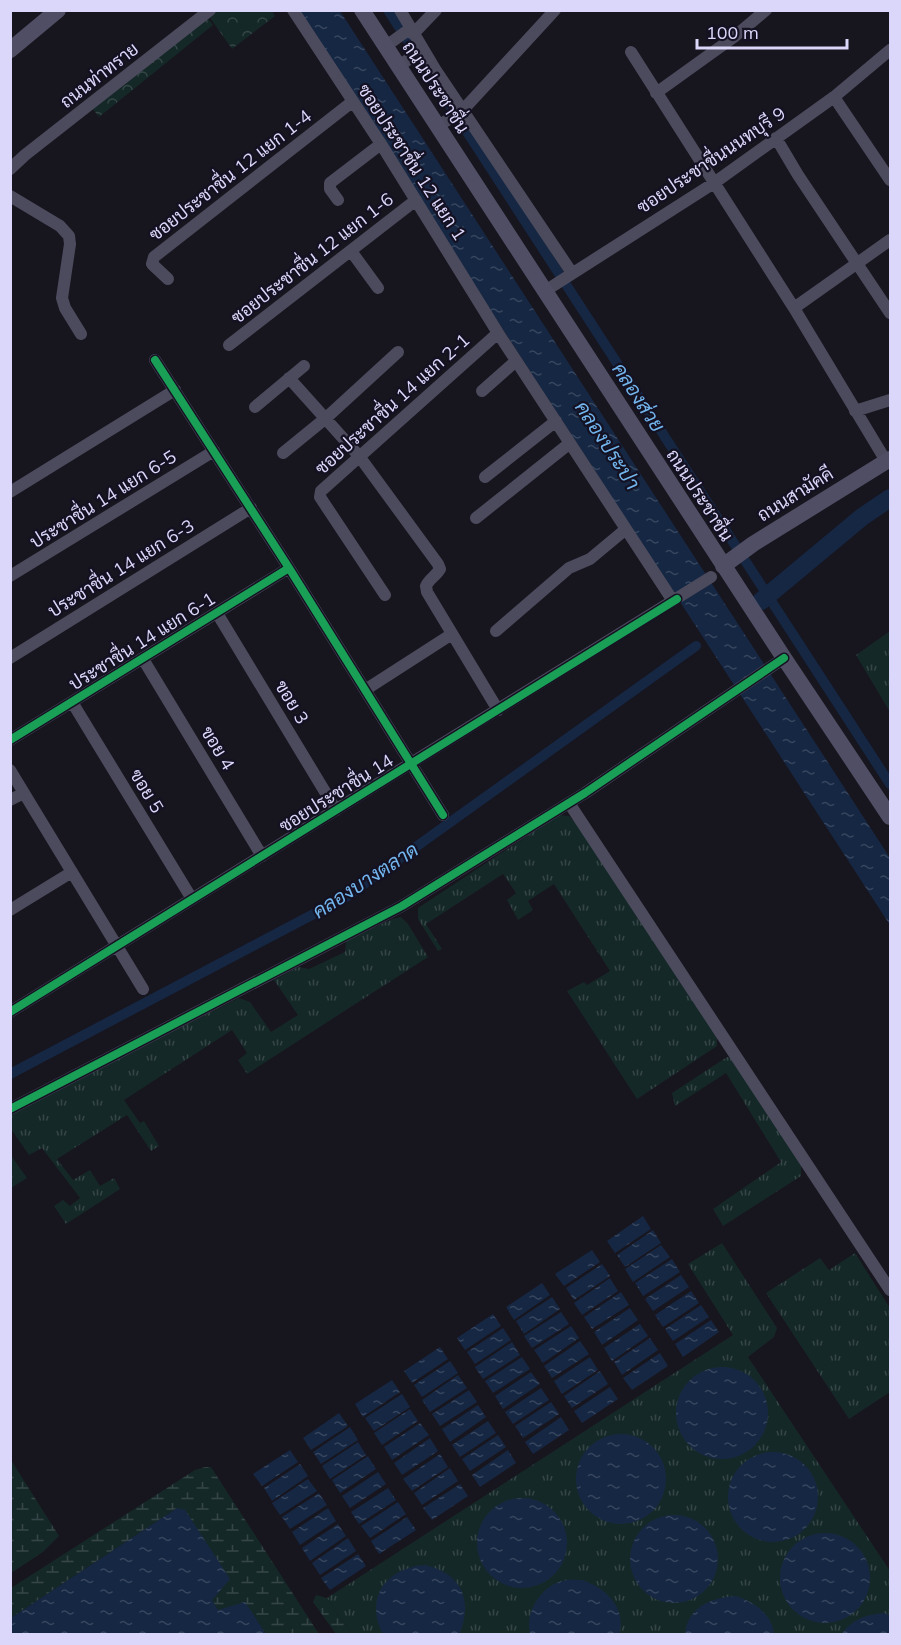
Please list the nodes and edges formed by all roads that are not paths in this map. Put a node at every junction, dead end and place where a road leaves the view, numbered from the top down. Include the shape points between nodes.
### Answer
1 (58, 10) edge
2 (210, 10) edge
3 (293, 10) edge
4 (362, 10) edge
5 (400, 10) edge
6 (436, 10) edge
7 (555, 10) edge
8 (766, 10) edge
9 (410, 31) junction
10 (391, 42) junction
11 (10, 50) edge
12 (631, 52) dead end
13 (889, 54) edge
14 (412, 56) junction
15 (656, 93) junction
16 (834, 97) junction
17 (352, 102) junction
18 (463, 110) junction
19 (442, 123) junction
20 (776, 138) junction
21 (381, 144) junction
22 (10, 169) edge
23 (891, 180) edge
24 (714, 183) junction
25 (10, 196) edge
26 (338, 200) dead end
27 (416, 200) junction
28 (891, 240) edge
29 (351, 251) junction
30 (858, 262) junction
31 (570, 274) junction
32 (168, 279) dead end
33 (550, 287) junction
34 (378, 288) dead end
35 (794, 308) junction
36 (891, 313) edge
37 (498, 333) junction
38 (81, 334) dead end
39 (229, 345) dead end
40 (398, 352) dead end
41 (155, 360) dead end
42 (516, 361) junction
43 (304, 366) dead end
44 (289, 378) junction
45 (175, 390) junction
46 (482, 391) dead end
47 (891, 400) edge
48 (255, 407) dead end
49 (855, 411) junction
50 (326, 418) junction
51 (556, 421) junction
52 (570, 443) junction
53 (214, 451) junction
54 (283, 453) dead end
55 (358, 456) junction
56 (889, 460) edge
57 (485, 477) dead end
58 (10, 492) edge
59 (251, 508) junction
60 (476, 518) dead end
61 (627, 529) junction
62 (722, 567) junction
63 (290, 568) junction
64 (12, 572) edge
65 (385, 595) dead end
66 (675, 600) junction
67 (217, 613) junction
68 (496, 631) dead end
69 (452, 634) junction
70 (10, 658) edge
71 (143, 659) junction
72 (778, 662) junction
73 (365, 690) junction
74 (72, 702) junction
75 (498, 710) junction
76 (10, 740) edge
77 (411, 764) junction
78 (10, 770) edge
79 (24, 793) junction
80 (10, 800) edge
81 (569, 803) junction
82 (336, 810) junction
83 (442, 815) dead end
84 (891, 817) edge
85 (262, 856) junction
86 (72, 872) junction
87 (192, 899) junction
88 (10, 910) edge
89 (117, 946) junction
90 (143, 989) dead end
91 (10, 1012) edge
92 (10, 1109) edge
93 (891, 1290) edge

1 - 11 main road
2 - 22 street, ถนนท่าทราย
3 - 17 street, ซอยประชาชื่น 12 แยก 1
4 - 10 main road, ถนนประชาชื่น
5 - 9 street
6 - 9 street
7 - 18 street
8 - 15 street
9 - 10 street
9 - 14 street
10 - 14 main road, ถนนประชาชื่น
12 - 15 street
13 - 16 street, ซอยประชาชื่นนนทบุรี 9
14 - 18 street
14 - 19 main road, ถนนประชาชื่น
15 - 24 street
16 - 20 street, ซอยประชาชื่นนนทบุรี 9
16 - 23 street
17 - 21 street, ซอยประชาชื่น 12 แยก 1
17 - 32 street, ซอยประชาชื่น 12 แยก 1-4 via 154,257 152,264
18 - 19 street
18 - 31 street
19 - 33 main road, ถนนประชาชื่น
20 - 24 street, ซอยประชาชื่นนนทบุรี 9
20 - 30 street
21 - 26 street via 330,183
21 - 27 street, ซอยประชาชื่น 12 แยก 1
24 - 31 street, ซอยประชาชื่นนนทบุรี 9
24 - 35 street
25 - 38 street via 60,225 69,236 62,298
27 - 29 street, ซอยประชาชื่น 12 แยก 1-6
27 - 37 street, ซอยประชาชื่น 12 แยก 1
28 - 30 street
29 - 34 street
29 - 39 street, ซอยประชาชื่น 12 แยก 1-6
30 - 35 street
30 - 36 street
31 - 33 street, ซอยประชาชื่นนนทบุรี 9
33 - 62 main road, ถนนประชาชื่น
35 - 49 street
37 - 42 street, ซอยประชาชื่น 12 แยก 1
37 - 55 street, ซอยประชาชื่น 14 แยก 2-1
40 - 50 street
41 - 45 street
42 - 46 street
42 - 51 street, ซอยประชาชื่น 12 แยก 1
43 - 44 street
44 - 48 street
44 - 50 street
45 - 53 street
45 - 58 street
47 - 49 street
49 - 56 street
50 - 54 street
50 - 55 street
51 - 52 street, ซอยประชาชื่น 12 แยก 1
51 - 57 street
52 - 60 street
52 - 61 street, ซอยประชาชื่น 12 แยก 1
53 - 59 street
53 - 64 street, ประชาชื่น 14 แยก 6-5
55 - 65 street, ซอยประชาชื่น 14 แยก 2-1 via 324,487 320,497
55 - 69 street via 438,564 440,569 426,586
56 - 62 main road, ถนนสามัคคี
59 - 63 street
59 - 70 street, ประชาชื่น 14 แยก 6-3
61 - 66 street, ซอยประชาชื่น 12 แยก 1
61 - 68 street via 590,560 569,568
62 - 66 street, ซอยประชาชื่น 14
62 - 72 main road, ถนนประชาชื่น
63 - 67 street, ประชาชื่น 14 แยก 6-1
63 - 73 street
66 - 75 street, ซอยประชาชื่น 14
67 - 71 street, ประชาชื่น 14 แยก 6-1
67 - 82 street, ขอย 3
69 - 73 street
69 - 75 street
71 - 74 street, ประชาชื่น 14 แยก 6-1
71 - 85 street, ขอย 4
72 - 81 street
72 - 84 main road, ถนนประชาชื่น
73 - 77 street
74 - 76 street, ประชาชื่น 14 แยก 6-1
74 - 87 street, ฃอย 5
75 - 77 street, ซอยประชาชื่น 14
77 - 82 street, ซอยประชาชื่น 14
77 - 83 street
78 - 79 street
79 - 80 street
79 - 86 street
81 - 92 street via 402,906
81 - 93 street
82 - 85 street, ซอยประชาชื่น 14
85 - 87 street, ซอยประชาชื่น 14
86 - 88 street
86 - 89 street
87 - 89 street, ซอยประชาชื่น 14
89 - 90 street
89 - 91 street, ซอยประชาชื่น 14

